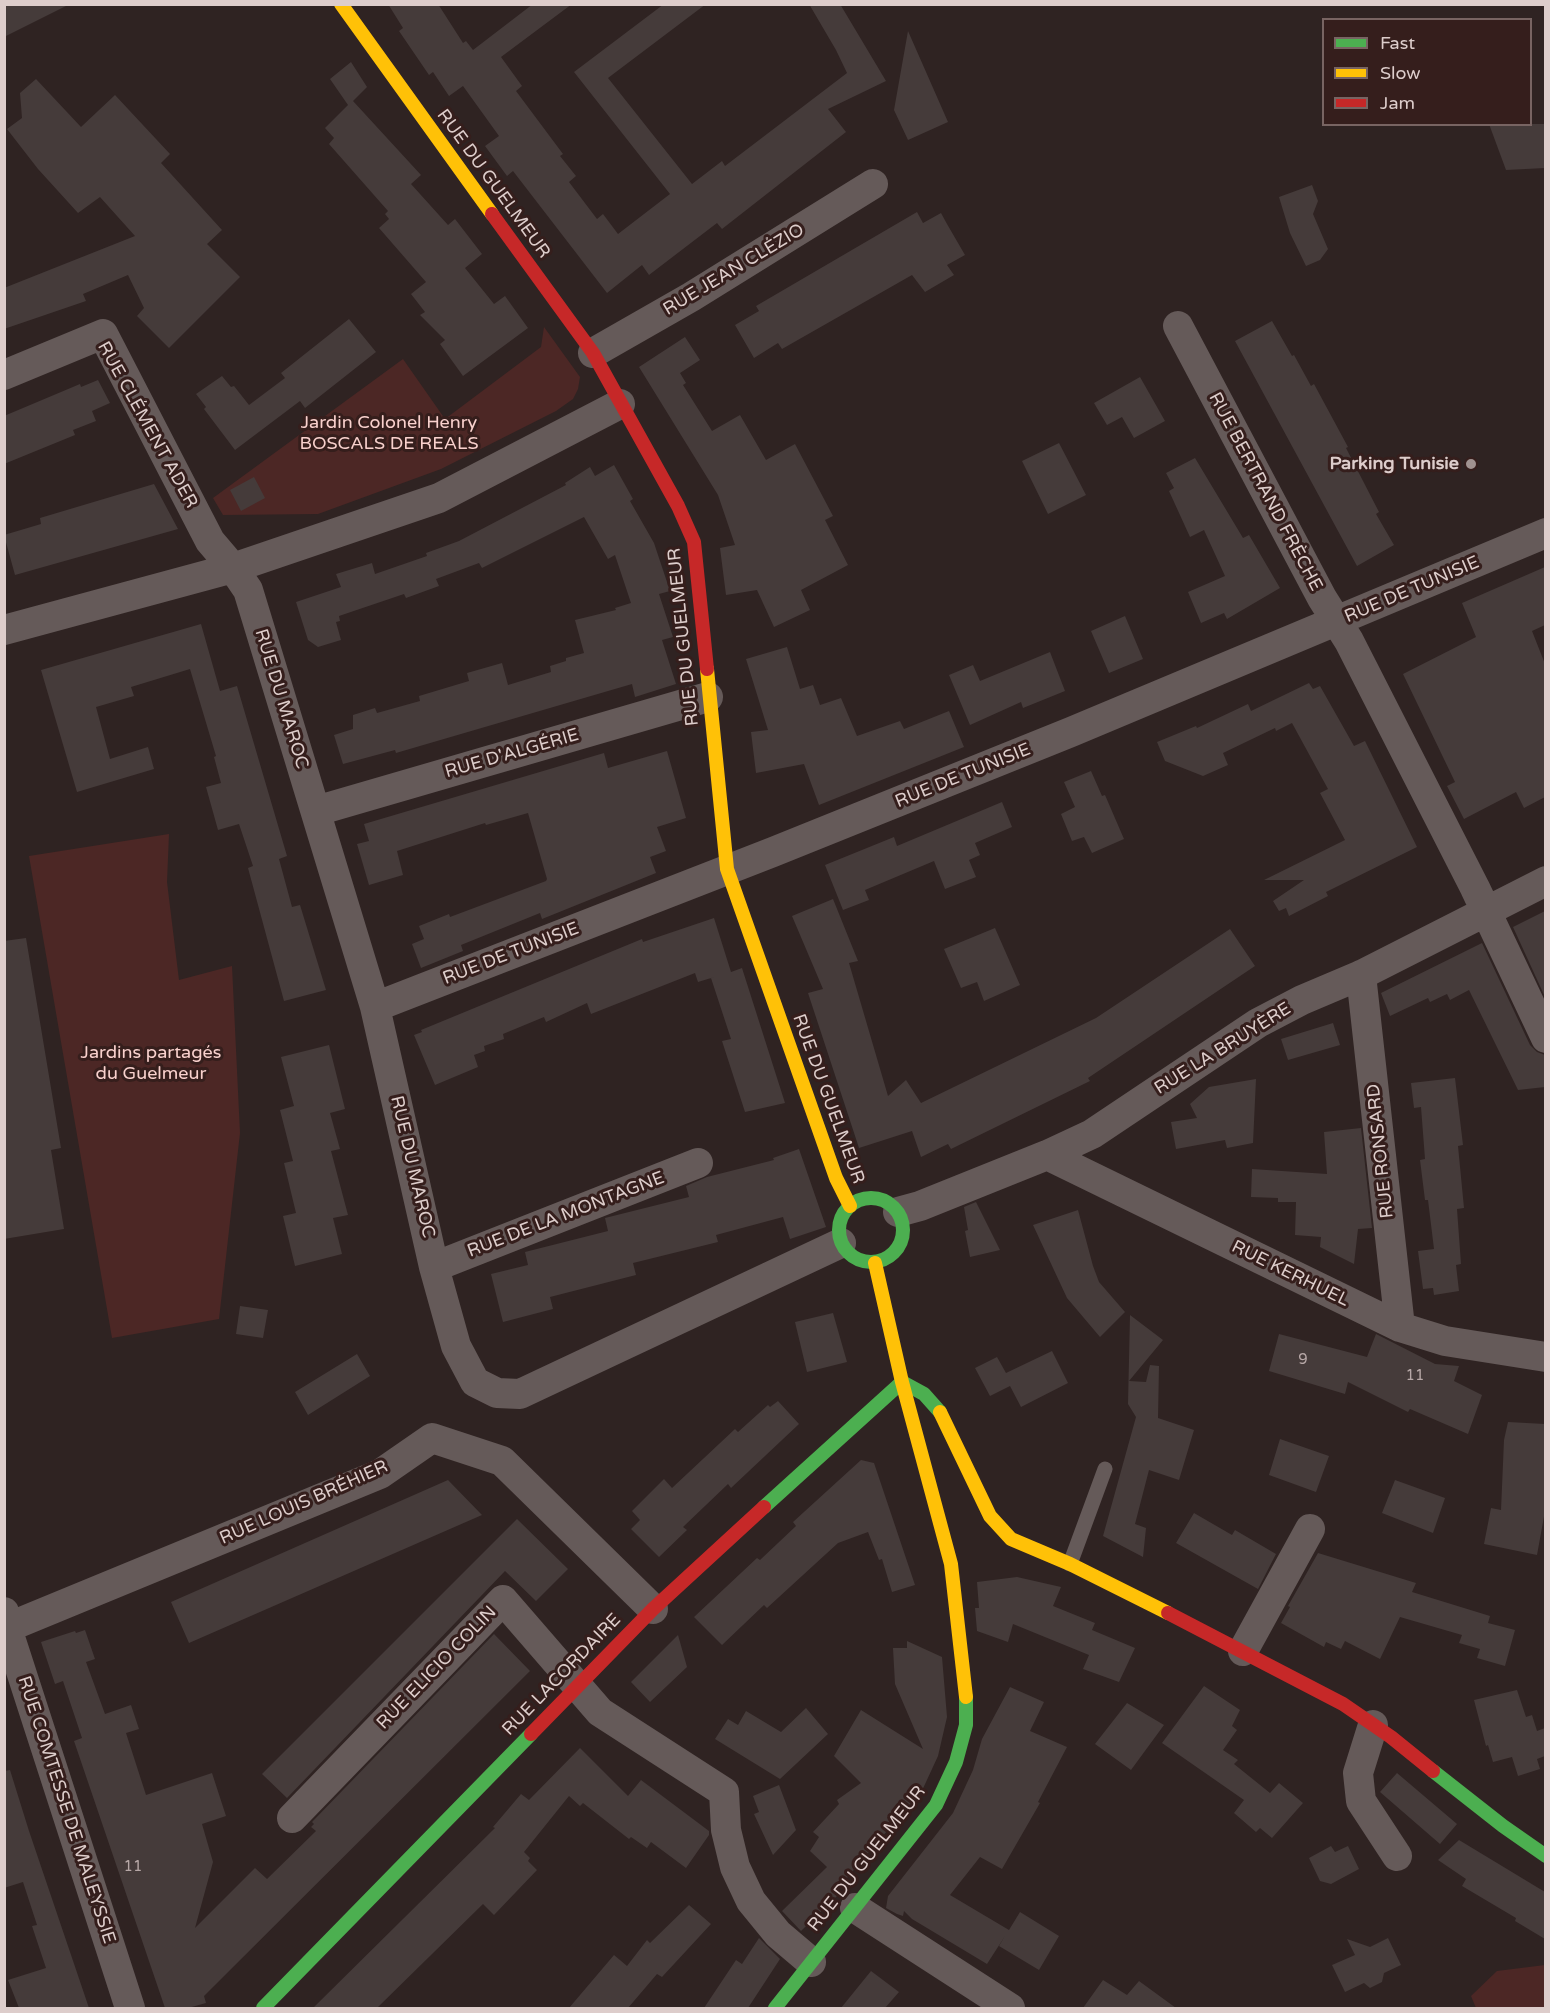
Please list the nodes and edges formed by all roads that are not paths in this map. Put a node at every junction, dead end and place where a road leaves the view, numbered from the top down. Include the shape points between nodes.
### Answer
1 (341, 4) edge
2 (873, 184) dead end
3 (1178, 326) dead end
4 (593, 353) junction
5 (4, 375) edge
6 (620, 404) junction
7 (1545, 533) edge
8 (233, 568) junction
9 (1337, 622) junction
10 (4, 630) edge
11 (708, 697) junction
12 (316, 811) junction
13 (727, 869) junction
14 (1545, 881) edge
15 (1485, 912) junction
16 (1361, 975) junction
17 (375, 1007) junction
18 (1545, 1038) edge
19 (1047, 1155) junction
20 (698, 1163) dead end
21 (850, 1206) junction
22 (898, 1212) junction
23 (841, 1243) junction
24 (875, 1263) junction
25 (434, 1267) junction
26 (1401, 1327) junction
27 (1545, 1357) edge
28 (902, 1382) junction
29 (1105, 1469) dead end
30 (1310, 1529) dead end
31 (1070, 1564) junction
32 (653, 1609) junction
33 (5, 1623) edge
34 (1243, 1651) junction
35 (576, 1687) junction
36 (1373, 1725) junction
37 (292, 1818) dead end
38 (1397, 1856) dead end
39 (1545, 1856) edge
40 (855, 1908) junction
41 (811, 1962) junction
42 (130, 2008) edge
43 (263, 2008) edge
44 (775, 2008) edge
45 (1010, 2008) edge

1 - 4 street, RUE DU GUELMEUR
2 - 4 street, RUE JEAN CLÉZIO
3 - 9 street, RUE BERTRAND FRÈCHE
4 - 6 street, RUE DU GUELMEUR
5 - 8 street, RUE CLÉMENT ADER via 102,334 210,541
6 - 8 street via 439,498
6 - 11 street, RUE DU GUELMEUR via 694,542
7 - 9 street, RUE DE TUNISIE
8 - 10 street
8 - 12 street, RUE DU MAROC via 248,590
9 - 13 street, RUE DE TUNISIE
9 - 15 street, RUE BERTRAND FRÈCHE
11 - 12 street, RUE D'ALGÉRIE
11 - 13 street, RUE DU GUELMEUR
12 - 17 street, RUE DU MAROC
13 - 17 street, RUE DE TUNISIE
13 - 21 street, RUE DU GUELMEUR via 836,1178
14 - 15 street, RUE LA BRUYÈRE
15 - 16 street, RUE LA BRUYÈRE
15 - 18 street, RUE BERTRAND FRÈCHE
16 - 19 street, RUE LA BRUYÈRE via 1258,1023 1092,1134
16 - 26 street, RUE RONSARD
17 - 25 street, RUE DU MAROC
19 - 22 street, RUE LA BRUYÈRE
19 - 26 street, RUE KERHUEL
20 - 25 street, RUE DE LA MONTAGNE
21 - 22 street via 866,1198 884,1200
21 - 23 street via 839,1223
22 - 24 street via 904,1233 895,1253
23 - 24 street via 855,1259
23 - 25 street, RUE DU MAROC via 520,1394 497,1393 475,1382 456,1346
24 - 28 street, RUE DU GUELMEUR
26 - 27 street, RUE KERHUEL via 1445,1341
28 - 31 street via 924,1394 940,1413 990,1516 1011,1539
28 - 32 street, RUE LACORDAIRE
28 - 40 street, RUE DU GUELMEUR via 951,1564 966,1725 956,1762 936,1805
29 - 31 lane
30 - 34 street
31 - 34 street
32 - 33 street, RUE LOUIS BRÉHIER via 502,1461 432,1438 380,1474 98,1590
32 - 35 street, RUE LACORDAIRE
33 - 42 street, RUE COMTESSE DE MALEYSSIE
34 - 36 street via 1343,1704
35 - 37 street, RUE ELICIO COLIN via 503,1600
35 - 41 street via 600,1712 724,1792 726,1830 735,1867 750,1901 778,1934
35 - 43 street, RUE LACORDAIRE
36 - 38 street via 1358,1773 1360,1801
36 - 39 street
40 - 41 street, RUE DU GUELMEUR
40 - 45 street
41 - 44 street, RUE DU GUELMEUR

